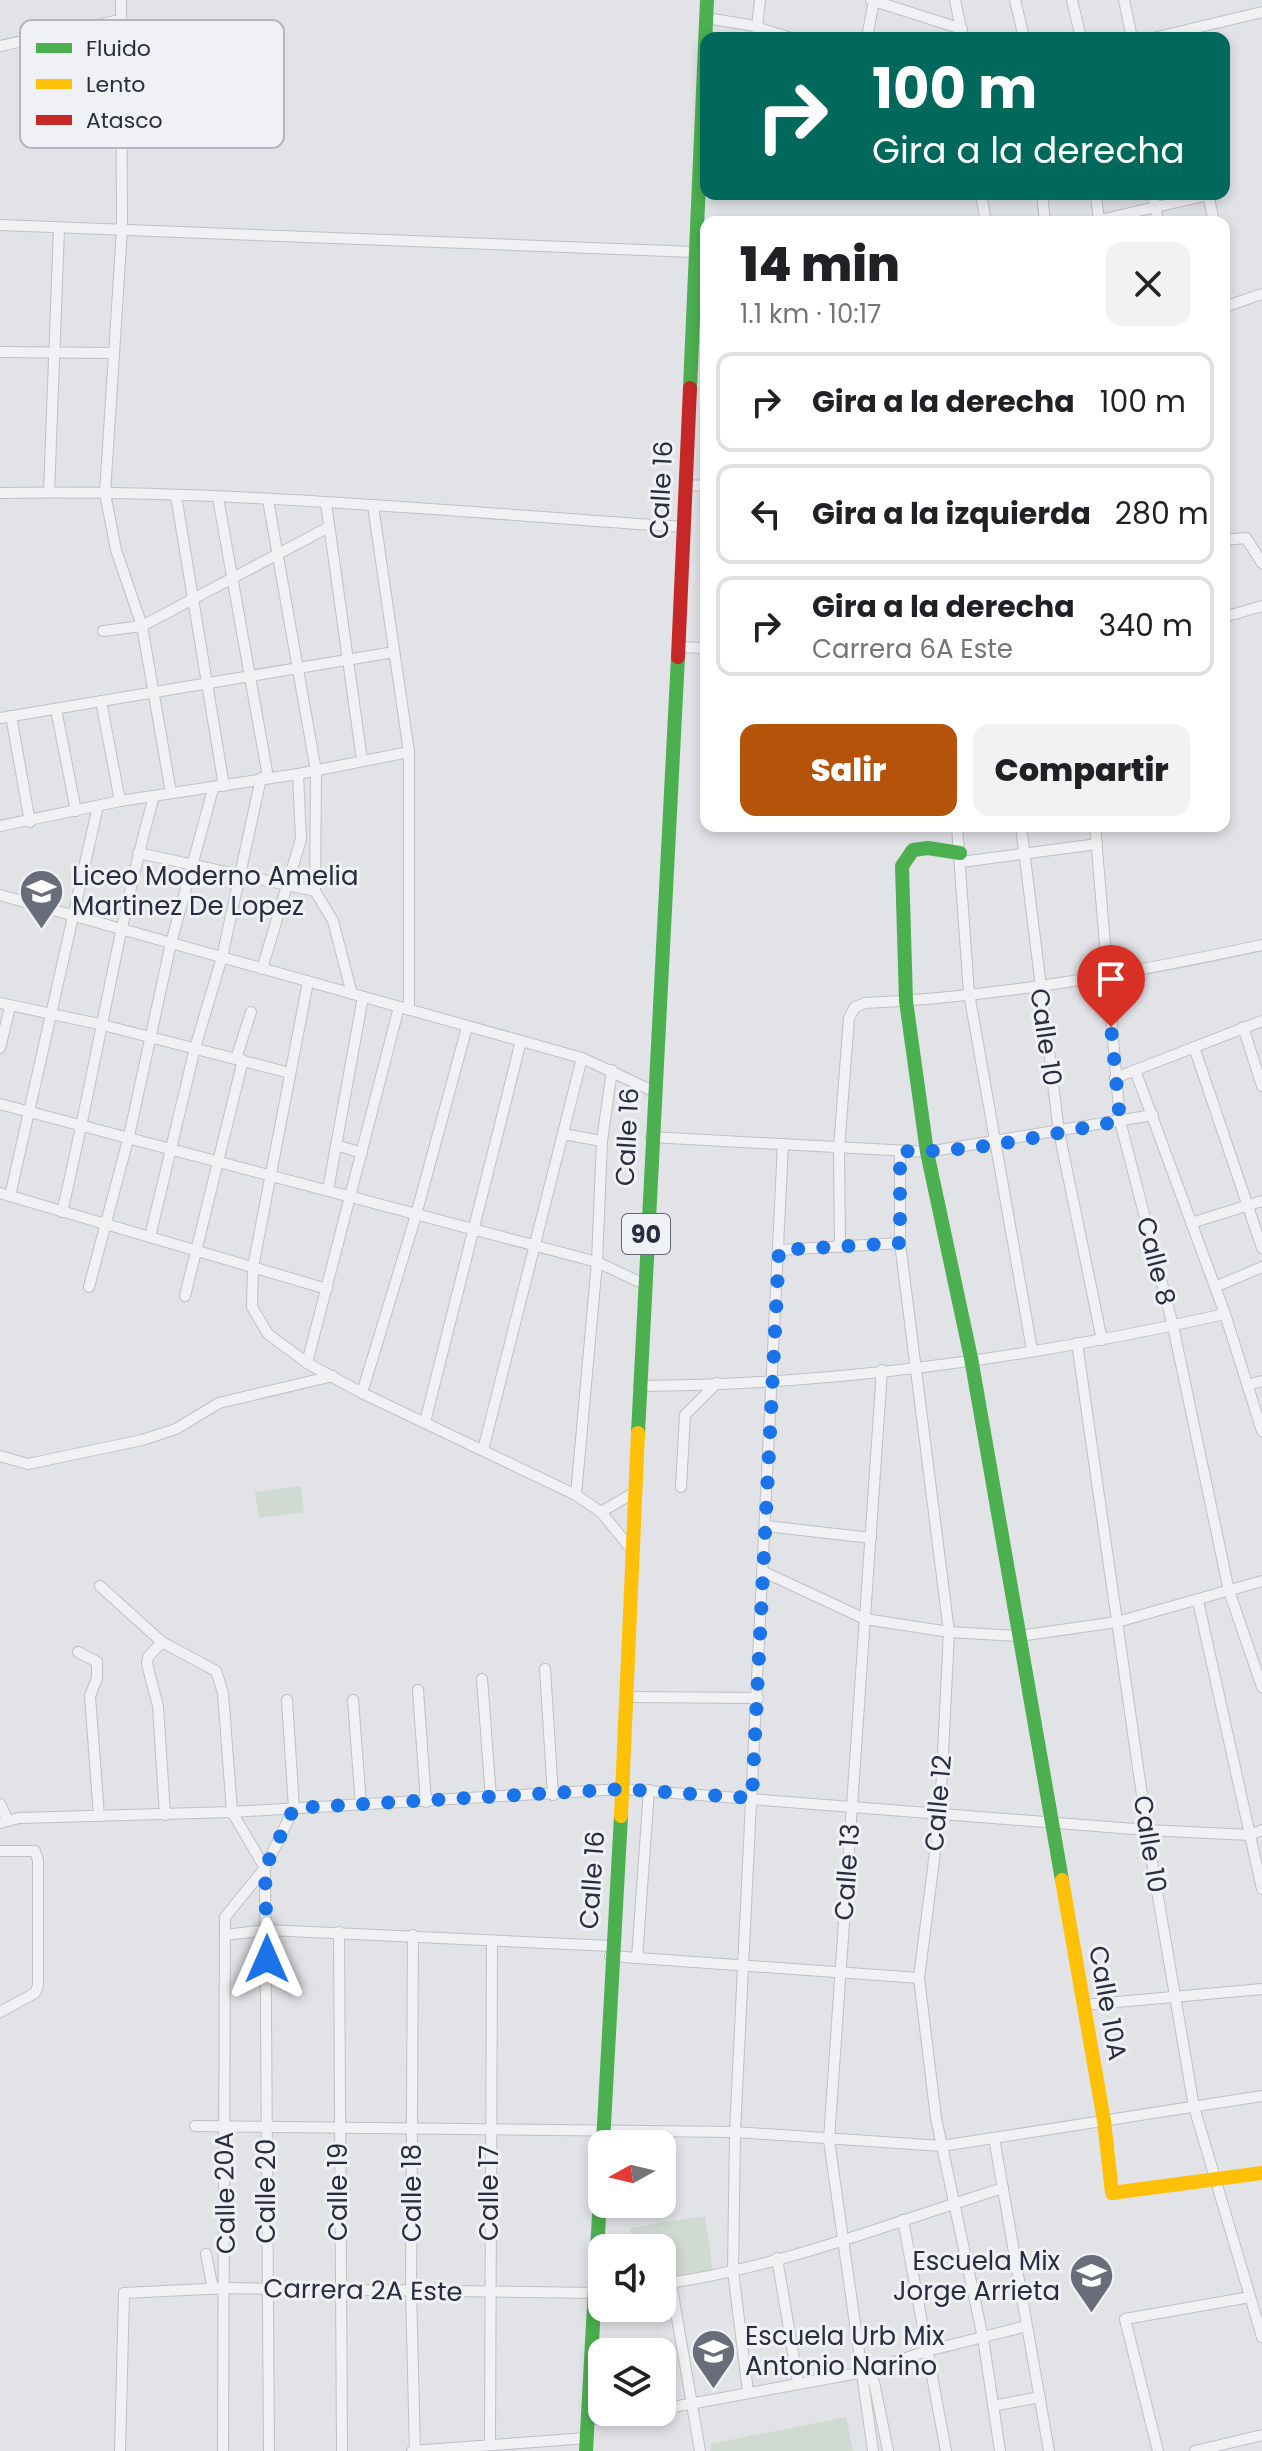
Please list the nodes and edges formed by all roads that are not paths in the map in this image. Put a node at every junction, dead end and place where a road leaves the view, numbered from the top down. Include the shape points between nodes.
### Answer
1 (121, 0) edge
2 (707, 0) edge
3 (760, 0) edge
4 (873, 0) edge
5 (955, 0) edge
6 (1015, 0) edge
7 (1072, 0) edge
8 (1124, 0) edge
9 (1262, 12) edge
10 (706, 18) junction
11 (120, 20) edge
12 (753, 26) junction
13 (705, 32) edge
14 (772, 32) edge
15 (868, 32) edge
16 (958, 32) edge
17 (963, 32) edge
18 (1023, 32) edge
19 (1080, 32) edge
20 (1131, 32) edge
21 (1192, 32) edge
22 (20, 42) edge
23 (0, 46) edge
24 (700, 135) edge
25 (121, 148) edge
26 (1154, 200) edge
27 (1184, 200) edge
28 (1155, 207) junction
29 (1118, 216) edge
30 (1157, 216) edge
31 (0, 225) edge
32 (59, 229) junction
33 (122, 230) junction
34 (694, 252) junction
35 (1262, 294) edge
36 (1230, 305) edge
37 (0, 352) edge
38 (113, 353) junction
39 (55, 354) junction
40 (686, 485) junction
41 (700, 486) edge
42 (49, 492) junction
43 (0, 493) edge
44 (105, 493) junction
45 (176, 496) junction
46 (218, 498) junction
47 (268, 500) junction
48 (326, 503) junction
49 (373, 506) junction
50 (329, 527) junction
51 (683, 527) junction
52 (1230, 539) edge
53 (277, 554) junction
54 (1262, 563) edge
55 (233, 578) junction
56 (192, 600) junction
57 (1262, 606) edge
58 (1230, 615) edge
59 (142, 626) junction
60 (103, 631) dead end
61 (678, 647) junction
62 (700, 648) edge
63 (394, 652) junction
64 (348, 661) junction
65 (296, 670) junction
66 (250, 677) junction
67 (207, 685) junction
68 (153, 694) junction
69 (101, 701) junction
70 (56, 709) junction
71 (6, 717) edge
72 (409, 752) junction
73 (362, 760) junction
74 (316, 771) junction
75 (298, 774) junction
76 (265, 777) junction
77 (219, 788) junction
78 (171, 793) junction
79 (154, 796) junction
80 (120, 801) junction
81 (98, 806) junction
82 (76, 811) junction
83 (30, 822) junction
84 (0, 826) edge
85 (958, 832) edge
86 (1021, 832) edge
87 (1096, 832) edge
88 (301, 839) junction
89 (315, 840) junction
90 (1097, 844) junction
91 (138, 853) junction
92 (1023, 854) junction
93 (960, 858) junction
94 (193, 866) junction
95 (240, 876) junction
96 (289, 884) junction
97 (315, 891) junction
98 (0, 895) edge
99 (72, 914) junction
100 (121, 928) junction
101 (171, 943) junction
102 (1262, 945) edge
103 (222, 957) junction
104 (262, 969) junction
105 (1108, 976) junction
106 (308, 982) junction
107 (1038, 986) junction
108 (969, 993) junction
109 (357, 996) junction
110 (906, 1001) junction
111 (5, 1005) edge
112 (404, 1009) junction
113 (251, 1012) dead end
114 (52, 1014) junction
115 (1262, 1021) edge
116 (99, 1024) junction
117 (467, 1027) junction
118 (1243, 1027) junction
119 (149, 1036) junction
120 (521, 1041) junction
121 (1194, 1047) junction
122 (0, 1048) edge
123 (195, 1048) junction
124 (582, 1058) junction
125 (239, 1060) junction
126 (612, 1070) junction
127 (1135, 1070) junction
128 (290, 1073) junction
129 (1115, 1078) junction
130 (1262, 1086) edge
131 (653, 1091) junction
132 (0, 1104) edge
133 (29, 1110) junction
134 (1153, 1115) junction
135 (1120, 1121) junction
136 (83, 1124) junction
137 (1059, 1132) junction
138 (563, 1134) junction
139 (129, 1136) junction
140 (651, 1137) junction
141 (602, 1141) junction
142 (996, 1143) junction
143 (783, 1144) junction
144 (336, 1145) junction
145 (839, 1148) junction
146 (174, 1149) junction
147 (900, 1151) junction
148 (927, 1152) junction
149 (362, 1153) junction
150 (218, 1161) junction
151 (270, 1175) junction
152 (328, 1190) junction
153 (5, 1194) edge
154 (351, 1196) junction
155 (1262, 1201) edge
156 (1246, 1206) junction
157 (62, 1212) junction
158 (416, 1215) junction
159 (1191, 1223) junction
160 (108, 1224) junction
161 (473, 1229) junction
162 (150, 1237) junction
163 (900, 1243) junction
164 (535, 1245) junction
165 (840, 1247) junction
166 (1262, 1248) edge
167 (196, 1250) junction
168 (779, 1250) junction
169 (597, 1262) junction
170 (253, 1267) junction
171 (1262, 1267) edge
172 (644, 1284) junction
173 (89, 1287) dead end
174 (1215, 1287) junction
175 (327, 1289) junction
176 (185, 1296) dead end
177 (1225, 1314) junction
178 (1173, 1326) junction
179 (1102, 1340) junction
180 (1077, 1343) junction
181 (1032, 1350) junction
182 (971, 1358) junction
183 (307, 1363) junction
184 (913, 1367) junction
185 (882, 1370) junction
186 (333, 1376) junction
187 (774, 1380) junction
188 (1262, 1381) edge
189 (717, 1383) junction
190 (1247, 1385) junction
191 (639, 1386) junction
192 (362, 1393) junction
193 (425, 1422) junction
194 (1262, 1431) edge
195 (483, 1450) junction
196 (0, 1456) edge
197 (681, 1487) dead end
198 (635, 1492) junction
199 (576, 1495) junction
200 (601, 1512) junction
201 (766, 1526) junction
202 (871, 1538) junction
203 (634, 1551) junction
204 (764, 1572) junction
205 (1262, 1581) edge
206 (100, 1586) dead end
207 (1229, 1591) junction
208 (1198, 1601) junction
209 (865, 1619) junction
210 (1117, 1622) junction
211 (949, 1632) junction
212 (1019, 1636) junction
213 (162, 1642) junction
214 (78, 1652) dead end
215 (545, 1669) dead end
216 (482, 1679) dead end
217 (1262, 1687) edge
218 (418, 1690) dead end
219 (627, 1697) junction
220 (758, 1698) junction
221 (287, 1700) dead end
222 (353, 1700) dead end
223 (622, 1789) junction
224 (649, 1790) junction
225 (553, 1795) junction
226 (491, 1798) junction
227 (752, 1798) junction
228 (426, 1802) junction
229 (0, 1804) edge
230 (361, 1805) junction
231 (852, 1806) junction
232 (294, 1808) junction
233 (232, 1812) junction
234 (940, 1813) junction
235 (165, 1815) junction
236 (99, 1816) junction
237 (4, 1822) edge
238 (1052, 1822) junction
239 (1147, 1830) junction
240 (1262, 1830) edge
241 (1250, 1835) junction
242 (0, 1851) edge
243 (265, 1868) junction
244 (1262, 1889) edge
245 (268, 1930) junction
246 (339, 1932) junction
247 (225, 1935) junction
248 (413, 1935) junction
249 (492, 1941) junction
250 (611, 1951) junction
251 (637, 1958) junction
252 (744, 1965) junction
253 (840, 1972) junction
254 (919, 1978) junction
255 (1262, 1989) edge
256 (1175, 1998) junction
257 (1084, 2005) junction
258 (0, 2012) edge
259 (1262, 2096) edge
260 (1194, 2107) junction
261 (1104, 2121) junction
262 (195, 2126) dead end
263 (225, 2127) junction
264 (267, 2128) junction
265 (337, 2129) junction
266 (412, 2129) junction
267 (489, 2129) junction
268 (602, 2130) joint
269 (676, 2131) edge
270 (735, 2132) junction
271 (994, 2138) junction
272 (829, 2140) junction
273 (942, 2146) junction
274 (1262, 2173) edge
275 (1216, 2179) junction
276 (1003, 2188) junction
277 (954, 2203) junction
278 (903, 2220) junction
279 (843, 2240) junction
280 (206, 2254) dead end
281 (777, 2258) junction
282 (733, 2271) junction
283 (676, 2281) edge
284 (226, 2288) junction
285 (213, 2289) junction
286 (266, 2289) junction
287 (338, 2289) junction
288 (411, 2290) junction
289 (489, 2291) junction
290 (588, 2292) edge
291 (1250, 2297) junction
292 (674, 2322) edge
293 (1027, 2326) junction
294 (1262, 2337) edge
295 (983, 2338) junction
296 (927, 2351) junction
297 (864, 2372) junction
298 (798, 2382) junction
299 (748, 2392) junction
300 (1040, 2397) junction
301 (692, 2405) junction
302 (993, 2406) junction
303 (676, 2407) edge
304 (588, 2420) edge
305 (1262, 2435) edge
306 (586, 2444) edge
307 (490, 2445) junction
308 (1225, 2448) edge
309 (120, 2451) edge
310 (223, 2451) edge
311 (269, 2451) edge
312 (342, 2451) edge
313 (413, 2451) edge
314 (700, 2451) edge
315 (873, 2451) edge
316 (888, 2451) edge
317 (946, 2451) edge
318 (1000, 2451) edge
319 (1049, 2451) edge
320 (1158, 2451) edge
321 (1195, 2451) edge

1 - 11 street
2 - 10 main road, 90
3 - 12 street
4 - 15 street
4 - 16 street
5 - 17 street
6 - 18 street
7 - 19 street
8 - 20 street
9 - 21 street
10 - 12 street
10 - 13 main road, Calle 16 / 90
12 - 14 street
22 - 23 street
24 - 34 main road, Calle 16 / 90
25 - 33 street
26 - 28 street
27 - 28 street
28 - 29 street
28 - 30 street
31 - 32 street
32 - 33 street
32 - 39 street
33 - 34 street
33 - 38 street
34 - 40 main road, Calle 16 / 90
35 - 36 street
37 - 39 street
38 - 39 street
38 - 44 street
39 - 42 street
40 - 41 street
40 - 51 main road, Calle 16 / 90
42 - 43 street
42 - 44 street
44 - 45 street
44 - 59 street via 116,550
45 - 46 street
45 - 56 street
46 - 47 street
46 - 55 street
47 - 48 street
47 - 53 street
48 - 49 street
48 - 50 street
49 - 51 street
49 - 63 street
50 - 53 street
50 - 64 street
51 - 61 main road, Calle 16 / 90
52 - 54 street via 1246,538
53 - 55 street
53 - 65 street
55 - 56 street
55 - 66 street
56 - 59 street
56 - 67 street
57 - 58 street
59 - 60 street
59 - 68 street
61 - 62 street
61 - 131 main road, Calle 16 / 90
63 - 64 street
63 - 72 street
64 - 65 street
64 - 73 street
65 - 66 street
65 - 74 street
66 - 67 street
66 - 76 street
67 - 68 street
67 - 77 street
68 - 69 street
68 - 78 street
69 - 70 street
69 - 80 street
70 - 71 street
70 - 82 street
71 - 83 street
72 - 73 street
72 - 112 street
73 - 74 street
74 - 75 street
74 - 89 street
75 - 76 street
75 - 88 street
76 - 77 street
76 - 95 street
77 - 78 street
77 - 94 street
78 - 79 street
79 - 80 street
79 - 91 street
80 - 81 street
81 - 82 street
81 - 99 street
82 - 83 street
83 - 84 street
85 - 93 street
86 - 92 street, Calle 10
87 - 90 street, Calle 8
88 - 89 street
88 - 96 street
89 - 97 street
90 - 92 street
90 - 105 street, Calle 8
91 - 94 street
91 - 100 street
92 - 93 street
92 - 107 street, Calle 10
93 - 108 street
93 - 110 main road, Calle 10A via 928,848 913,850 902,866
94 - 95 street
94 - 101 street
95 - 96 street
95 - 103 street
96 - 97 street
96 - 104 street
97 - 109 street via 333,921
98 - 99 street
99 - 100 street
99 - 114 street
100 - 101 street
100 - 116 street
101 - 103 street
101 - 119 street
102 - 105 street
103 - 104 street
103 - 123 street
104 - 106 street
105 - 107 street
105 - 129 street, Calle 8
106 - 109 street
106 - 128 street
107 - 108 street
107 - 137 street, Calle 10
108 - 110 street
108 - 142 street
109 - 112 street
109 - 144 street
110 - 145 street via 865,1003 849,1018
110 - 148 main road, Calle 10A
111 - 114 street
111 - 122 street
112 - 117 street
112 - 149 street
113 - 125 street
114 - 116 street
114 - 133 street
115 - 118 street
116 - 119 street
116 - 136 street
117 - 120 street
117 - 158 street
118 - 121 street
118 - 130 street
119 - 123 street
119 - 139 street
120 - 124 street
120 - 161 street
121 - 127 street
121 - 156 street
123 - 125 street
123 - 146 street
124 - 126 street
124 - 138 street
125 - 128 street
125 - 150 street
126 - 131 street
126 - 141 street
127 - 129 street
127 - 134 street
128 - 151 street
129 - 135 street, Calle 8
131 - 140 main road, Calle 16 / 90
132 - 133 street
133 - 136 street
133 - 153 street
134 - 135 street
134 - 159 street
135 - 137 street
135 - 178 street, Calle 8
136 - 139 street
136 - 157 street
137 - 142 street
137 - 179 street, Calle 10
138 - 141 street
138 - 164 street
139 - 146 street
139 - 160 street
140 - 143 street
140 - 172 main road, Calle 16 / 90
141 - 169 street
142 - 148 street
142 - 181 street
143 - 145 street
143 - 168 street
144 - 149 street
144 - 152 street
145 - 147 street
145 - 165 street
146 - 150 street
146 - 162 street
147 - 148 street
147 - 163 street, Calle 12
148 - 182 main road, Calle 10A
149 - 154 street
150 - 151 street
150 - 167 street
151 - 152 street
151 - 170 street
152 - 154 street
153 - 157 street
154 - 158 street
154 - 175 street
155 - 156 street
156 - 159 street
156 - 166 street
157 - 160 street
158 - 161 street
158 - 192 street
159 - 174 street
160 - 162 street
160 - 173 street
161 - 164 street
161 - 193 street
162 - 167 street
163 - 165 street
163 - 184 street, Calle 12
164 - 169 street
164 - 195 street
165 - 168 street
167 - 170 street
167 - 176 street
168 - 187 street
169 - 172 street
169 - 199 street
170 - 175 street
170 - 183 street via 252,1307 268,1334
171 - 174 street
172 - 191 main road, Calle 16 / 90
174 - 177 street
175 - 183 street
177 - 178 street
177 - 190 street
178 - 179 street
178 - 207 street, Calle 8
179 - 180 street
180 - 181 street
180 - 210 street, Calle 10
181 - 182 street
182 - 184 street
182 - 212 main road, Calle 10A
183 - 186 street
184 - 185 street
184 - 211 street, Calle 12
185 - 187 street
185 - 202 street, Calle 13
186 - 192 street
186 - 196 street via 219,1403 176,1429 142,1440 28,1464
187 - 189 street
187 - 201 street
188 - 190 street
189 - 191 street
189 - 197 street via 685,1415
190 - 194 street
191 - 198 main road, Calle 16 / 90
192 - 193 street
193 - 195 street
195 - 199 street
198 - 200 street
198 - 203 main road, Calle 16 / 90
199 - 200 street
200 - 203 street
201 - 202 street
201 - 204 street
202 - 209 street, Calle 13
203 - 219 main road, Calle 16 / 90
204 - 209 street
204 - 220 street
205 - 207 street
206 - 213 street
207 - 208 street
207 - 217 street, Calle 8
208 - 210 street
208 - 241 street
209 - 211 street
209 - 231 street, Calle 13
210 - 212 street
210 - 239 street, Calle 10
211 - 212 street
211 - 234 street, Calle 12
212 - 238 main road, Calle 10A
213 - 233 street via 216,1671 221,1681
213 - 235 street via 147,1664 158,1706
214 - 236 street via 97,1662 90,1696
215 - 225 street
216 - 226 street
218 - 228 street
219 - 220 street
219 - 223 main road, Calle 16 / 90
220 - 227 street
221 - 232 street
222 - 230 street
223 - 224 street
223 - 225 street
223 - 250 main road, Calle 16 / 90
224 - 227 street
224 - 251 street
225 - 226 street
226 - 228 street
227 - 231 street
227 - 252 street
228 - 230 street
229 - 237 street
230 - 232 street
231 - 234 street
231 - 253 street, Calle 13
232 - 233 street
232 - 243 street
233 - 235 street
233 - 243 street
234 - 238 street
234 - 254 street, Calle 12
235 - 236 street
236 - 237 street
238 - 239 street
238 - 257 main road, Calle 10A
239 - 241 street
239 - 256 street, Calle 10
240 - 241 street
241 - 244 street
242 - 258 street via 28,1849 38,1860 38,1986 35,1993
243 - 245 street, Calle 20
243 - 247 street via 227,1913
245 - 246 street
245 - 247 street
245 - 264 street, Calle 20
246 - 248 street
246 - 265 street, Calle 19
247 - 263 street, Calle 20A
248 - 249 street
248 - 266 street, Calle 18
249 - 250 street
249 - 267 street, Calle 17
250 - 251 street
250 - 268 main road, Calle 16 / 90
251 - 252 street
252 - 253 street
252 - 270 street
253 - 254 street
253 - 272 street, Calle 13
254 - 273 street, Calle 12
255 - 256 street
256 - 257 street
256 - 260 street, Calle 10
257 - 261 main road, Calle 10A
259 - 260 street
260 - 261 street
260 - 275 street, Calle 10
261 - 271 street
261 - 275 main road, Calle 10A via 1112,2193
262 - 263 street
263 - 264 street
263 - 284 street, Calle 20A
264 - 265 street
264 - 286 street, Calle 20
265 - 266 street
265 - 287 street, Calle 19
266 - 267 street
266 - 288 street, Calle 18
267 - 268 street
267 - 289 street, Calle 17
269 - 270 street
270 - 272 street
270 - 282 street
271 - 273 street
271 - 276 street
272 - 273 street
272 - 279 street, Calle 13
273 - 277 street, Calle 12
274 - 275 main road
275 - 291 street, Calle 10
276 - 277 street
276 - 293 street
277 - 278 street
277 - 295 street, Calle 12
278 - 279 street
278 - 296 street
279 - 281 street
279 - 297 street, Calle 13
280 - 285 street
281 - 282 street
281 - 298 street
282 - 283 street
282 - 299 street
284 - 285 street, Carrera 2A Este
284 - 286 street, Carrera 2A Este
284 - 310 street, Calle 20A
285 - 309 street, Carrera 2A Este via 124,2293
286 - 287 street, Carrera 2A Este
286 - 311 street, Calle 20
287 - 288 street, Carrera 2A Este
287 - 312 street, Calle 19
288 - 289 street, Carrera 2A Este
288 - 313 street, Calle 18
289 - 290 street, Carrera 2A Este
289 - 307 street, Calle 17
291 - 294 street, Calle 10
291 - 320 street via 1125,2319
292 - 301 street
293 - 295 street
293 - 300 street
295 - 296 street
295 - 302 street, Calle 12
296 - 297 street
296 - 317 street
297 - 298 street
297 - 315 street, Calle 13 via 860,2384
297 - 316 street, Calle 13 via 874,2382
298 - 299 street
299 - 301 street
300 - 302 street
300 - 319 street
301 - 303 street
301 - 314 street
302 - 318 street, Calle 12
304 - 306 main road, Calle 16 / 90
305 - 308 street
306 - 307 street
307 - 313 street
308 - 321 street

